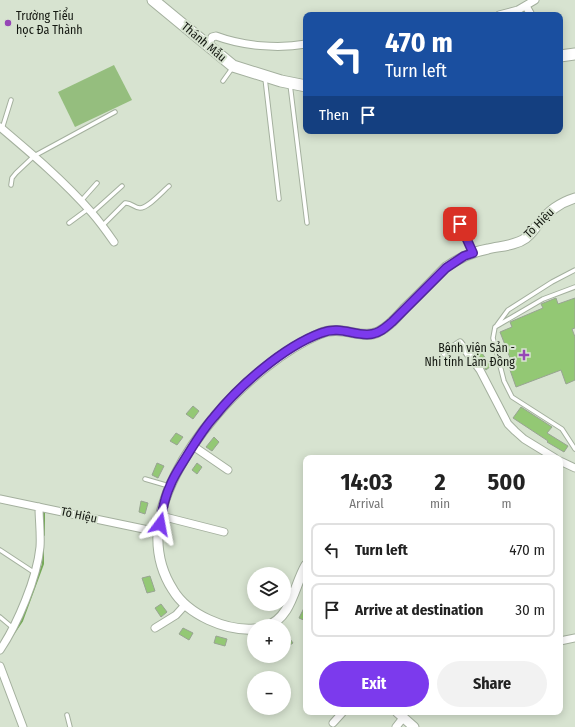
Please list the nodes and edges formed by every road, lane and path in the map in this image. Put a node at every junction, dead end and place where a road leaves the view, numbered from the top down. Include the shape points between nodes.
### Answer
1 (153, 0) edge
2 (535, 0) edge
3 (526, 6) junction
4 (510, 12) edge
5 (529, 12) edge
6 (303, 44) edge
7 (208, 45) junction
8 (575, 54) edge
9 (563, 56) edge
10 (233, 66) junction
11 (265, 75) junction
12 (223, 81) dead end
13 (289, 83) junction
14 (303, 85) edge
15 (11, 100) dead end
16 (115, 112) dead end
17 (1, 128) edge
18 (34, 156) junction
19 (97, 183) dead end
20 (11, 185) dead end
21 (122, 186) dead end
22 (169, 186) dead end
23 (575, 198) edge
24 (279, 199) dead end
25 (81, 202) junction
26 (453, 210) dead end
27 (90, 211) junction
28 (69, 223) dead end
29 (307, 223) dead end
30 (102, 226) junction
31 (114, 242) dead end
32 (473, 253) junction
33 (575, 270) edge
34 (575, 286) edge
35 (495, 326) junction
36 (446, 353) dead end
37 (193, 446) junction
38 (575, 449) edge
39 (550, 455) edge
40 (563, 463) edge
41 (575, 468) edge
42 (228, 470) dead end
43 (144, 480) dead end
44 (169, 486) junction
45 (0, 498) edge
46 (39, 507) junction
47 (161, 516) junction
48 (158, 532) junction
49 (224, 532) dead end
50 (0, 550) edge
51 (303, 570) edge
52 (35, 573) junction
53 (185, 605) junction
54 (0, 617) edge
55 (279, 619) edge
56 (13, 628) junction
57 (155, 628) dead end
58 (247, 630) edge
59 (575, 638) edge
60 (563, 640) edge
61 (0, 650) edge
62 (0, 666) edge
63 (67, 715) dead end
64 (340, 715) edge
65 (400, 715) edge
66 (333, 723) dead end
67 (23, 727) edge
68 (70, 727) edge
69 (396, 727) edge
70 (414, 727) edge

1 - 7 main road, Thánh Mẫu
2 - 3 street
3 - 4 street
3 - 5 street
6 - 7 street via 258,46 216,36 212,37
7 - 10 main road, Thánh Mẫu
8 - 9 main road
10 - 11 main road, Thánh Mẫu
10 - 12 lane
11 - 13 main road, Thánh Mẫu
11 - 24 lane
13 - 14 main road, Thánh Mẫu
13 - 29 lane
15 - 17 lane
16 - 18 lane
17 - 18 street
18 - 20 lane via 12,178
18 - 25 street
19 - 25 lane
21 - 27 lane
22 - 30 lane via 142,208 125,203
23 - 32 street, Tô Hiệu via 553,208 531,234 521,241
25 - 27 street
26 - 32 lane
27 - 28 lane
27 - 30 street
30 - 31 street
32 - 37 street, Tô Hiệu via 446,268 392,322 378,332 365,334 326,331 278,358 260,371 220,410
33 - 35 lane via 508,310
34 - 35 lane via 543,299
35 - 38 lane via 493,338 504,381 512,397 562,429
36 - 39 street via 460,343 480,370 508,424 524,439
37 - 42 street
37 - 44 street, Tô Hiệu
40 - 41 street
43 - 44 lane
44 - 47 street, Tô Hiệu
45 - 46 street, Tô Hiệu
46 - 48 street, Tô Hiệu
46 - 52 street via 40,548
47 - 48 street, Tô Hiệu
47 - 49 street
48 - 53 street, Tô Hiệu via 159,553 164,571
50 - 52 lane
51 - 55 street via 291,600
52 - 56 street
53 - 57 street via 176,615
53 - 58 street, Tô Hiệu via 194,612 222,624
54 - 56 lane
56 - 61 street
59 - 60 street
62 - 67 street
63 - 68 lane
64 - 66 street
65 - 69 street
65 - 70 street

